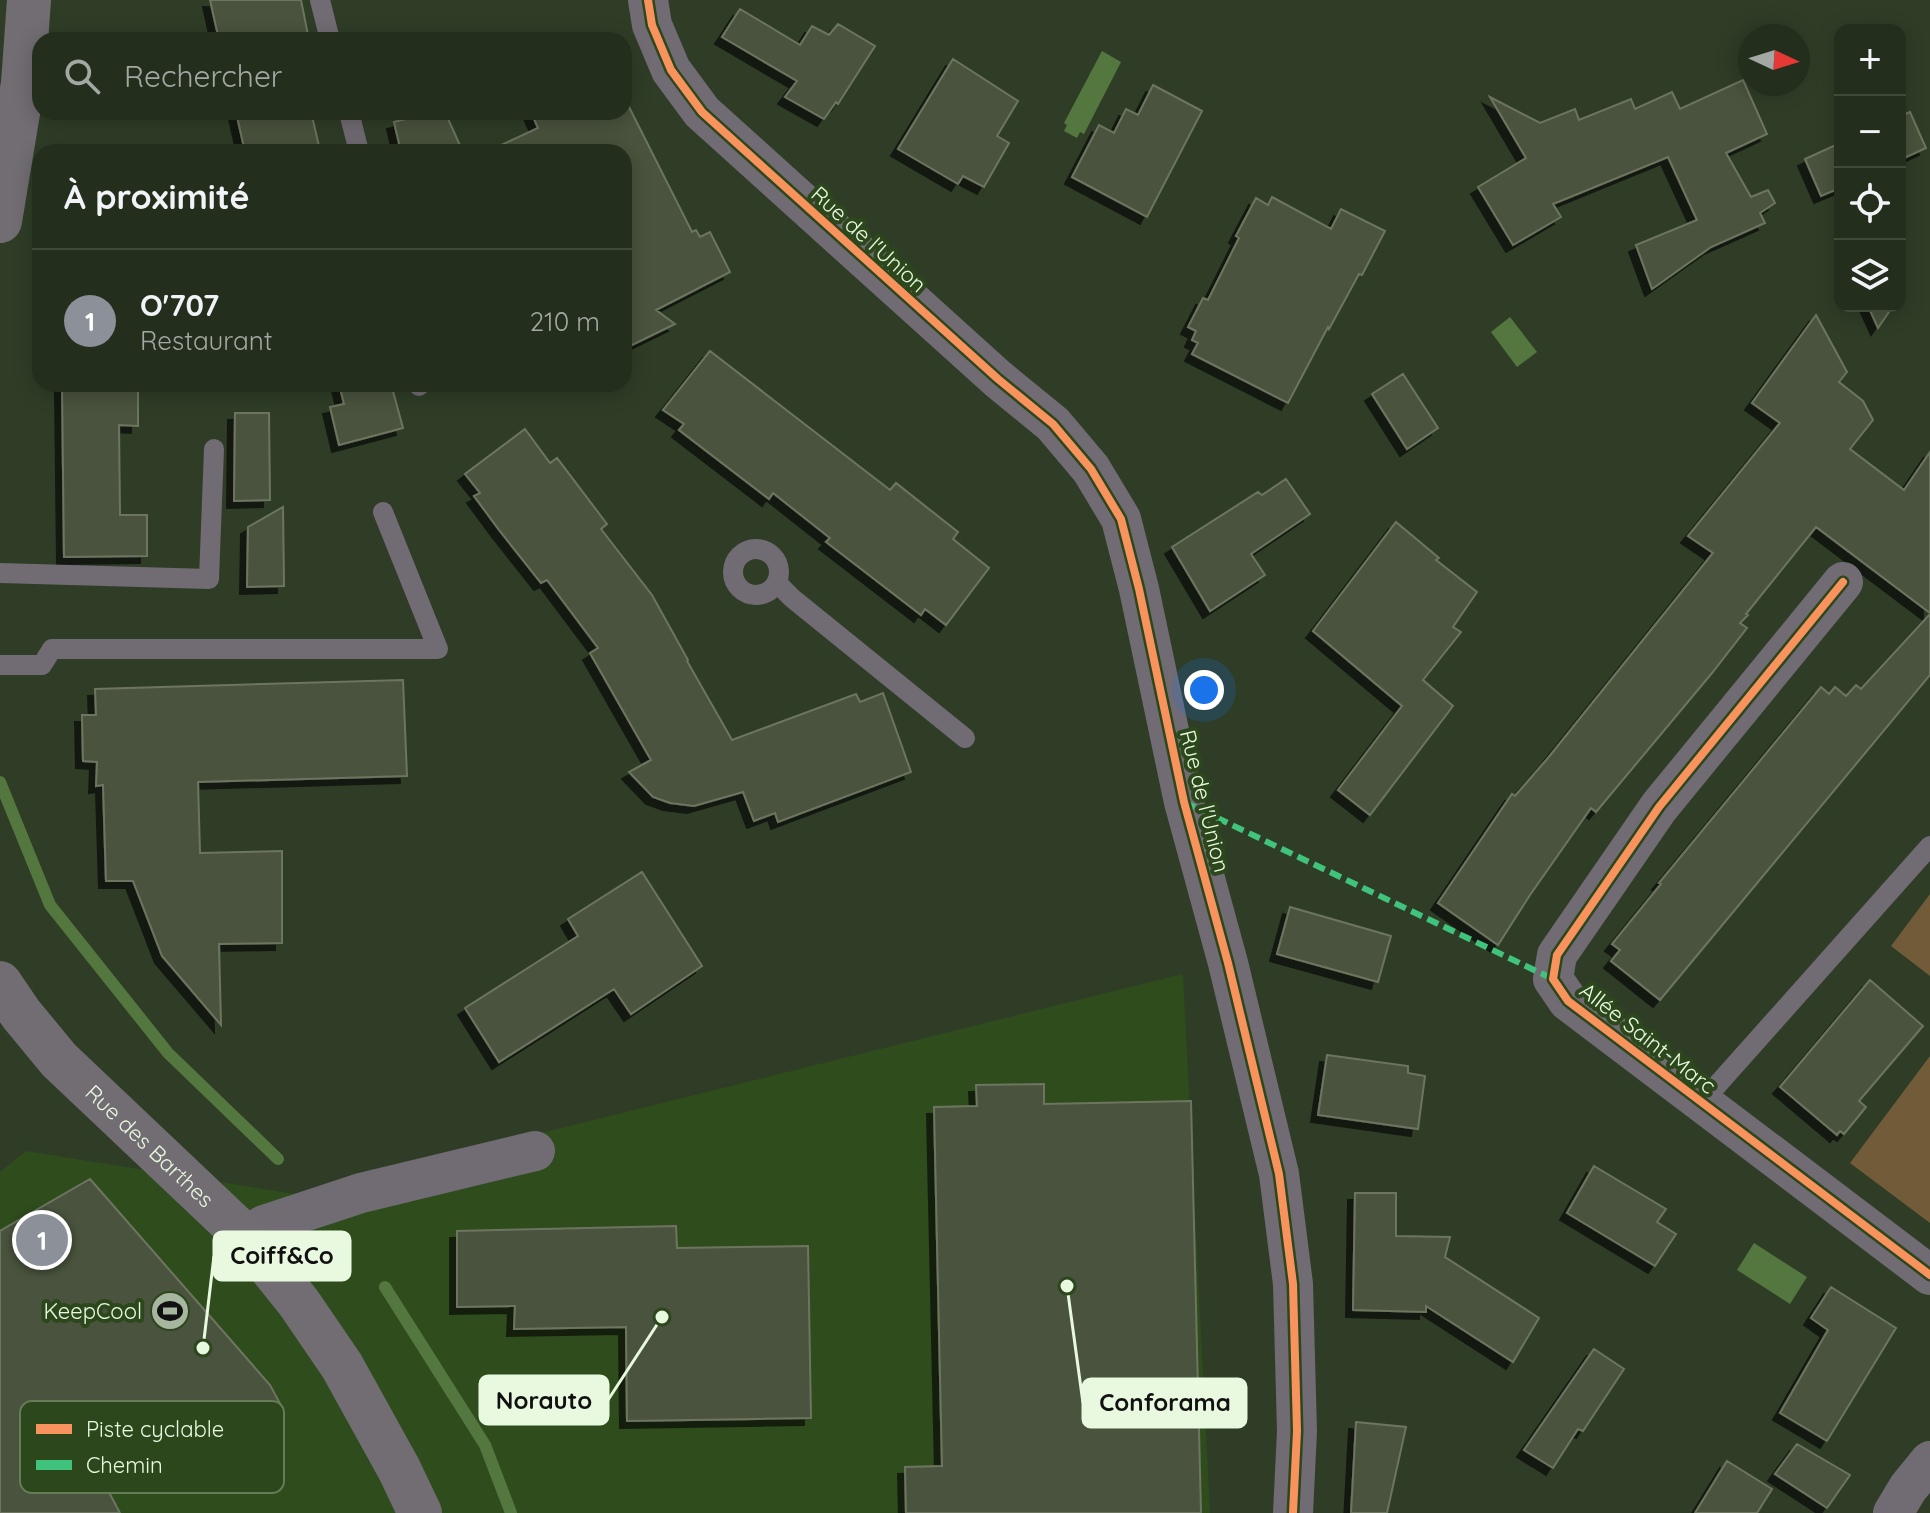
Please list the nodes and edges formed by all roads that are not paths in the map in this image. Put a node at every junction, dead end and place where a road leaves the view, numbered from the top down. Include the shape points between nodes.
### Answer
1 (29, 0) edge
2 (320, 0) edge
3 (648, 0) edge
4 (328, 32) edge
5 (351, 120) edge
6 (357, 144) edge
7 (0, 221) edge
8 (214, 449) dead end
9 (383, 512) dead end
10 (0, 573) edge
11 (1843, 582) dead end
12 (777, 583) dead end
13 (0, 665) edge
14 (965, 738) dead end
15 (1930, 846) edge
16 (0, 983) edge
17 (1702, 1102) junction
18 (535, 1151) dead end
19 (246, 1237) junction
20 (1930, 1275) edge
21 (1930, 1461) edge
22 (420, 1513) edge
23 (1293, 1513) edge
24 (1893, 1513) edge

1 - 7 street via 23,83
2 - 4 lane
3 - 23 street, Rue de l'Union via 652,25 671,70 702,112 1053,424 1091,469 1121,519 1184,802 1279,1174 1293,1284
5 - 6 lane
8 - 10 lane via 209,579
9 - 13 lane via 438,649 52,649 42,665
11 - 17 street, Allée Saint-Marc via 1659,807 1557,955 1553,979 1568,1001
12 - 14 lane
15 - 17 lane
16 - 19 street, Rue des Barthes via 59,1060
17 - 20 street, Allée Saint-Marc
18 - 19 street via 361,1193 264,1225
19 - 22 street, Rue des Barthes via 342,1366
21 - 24 street

